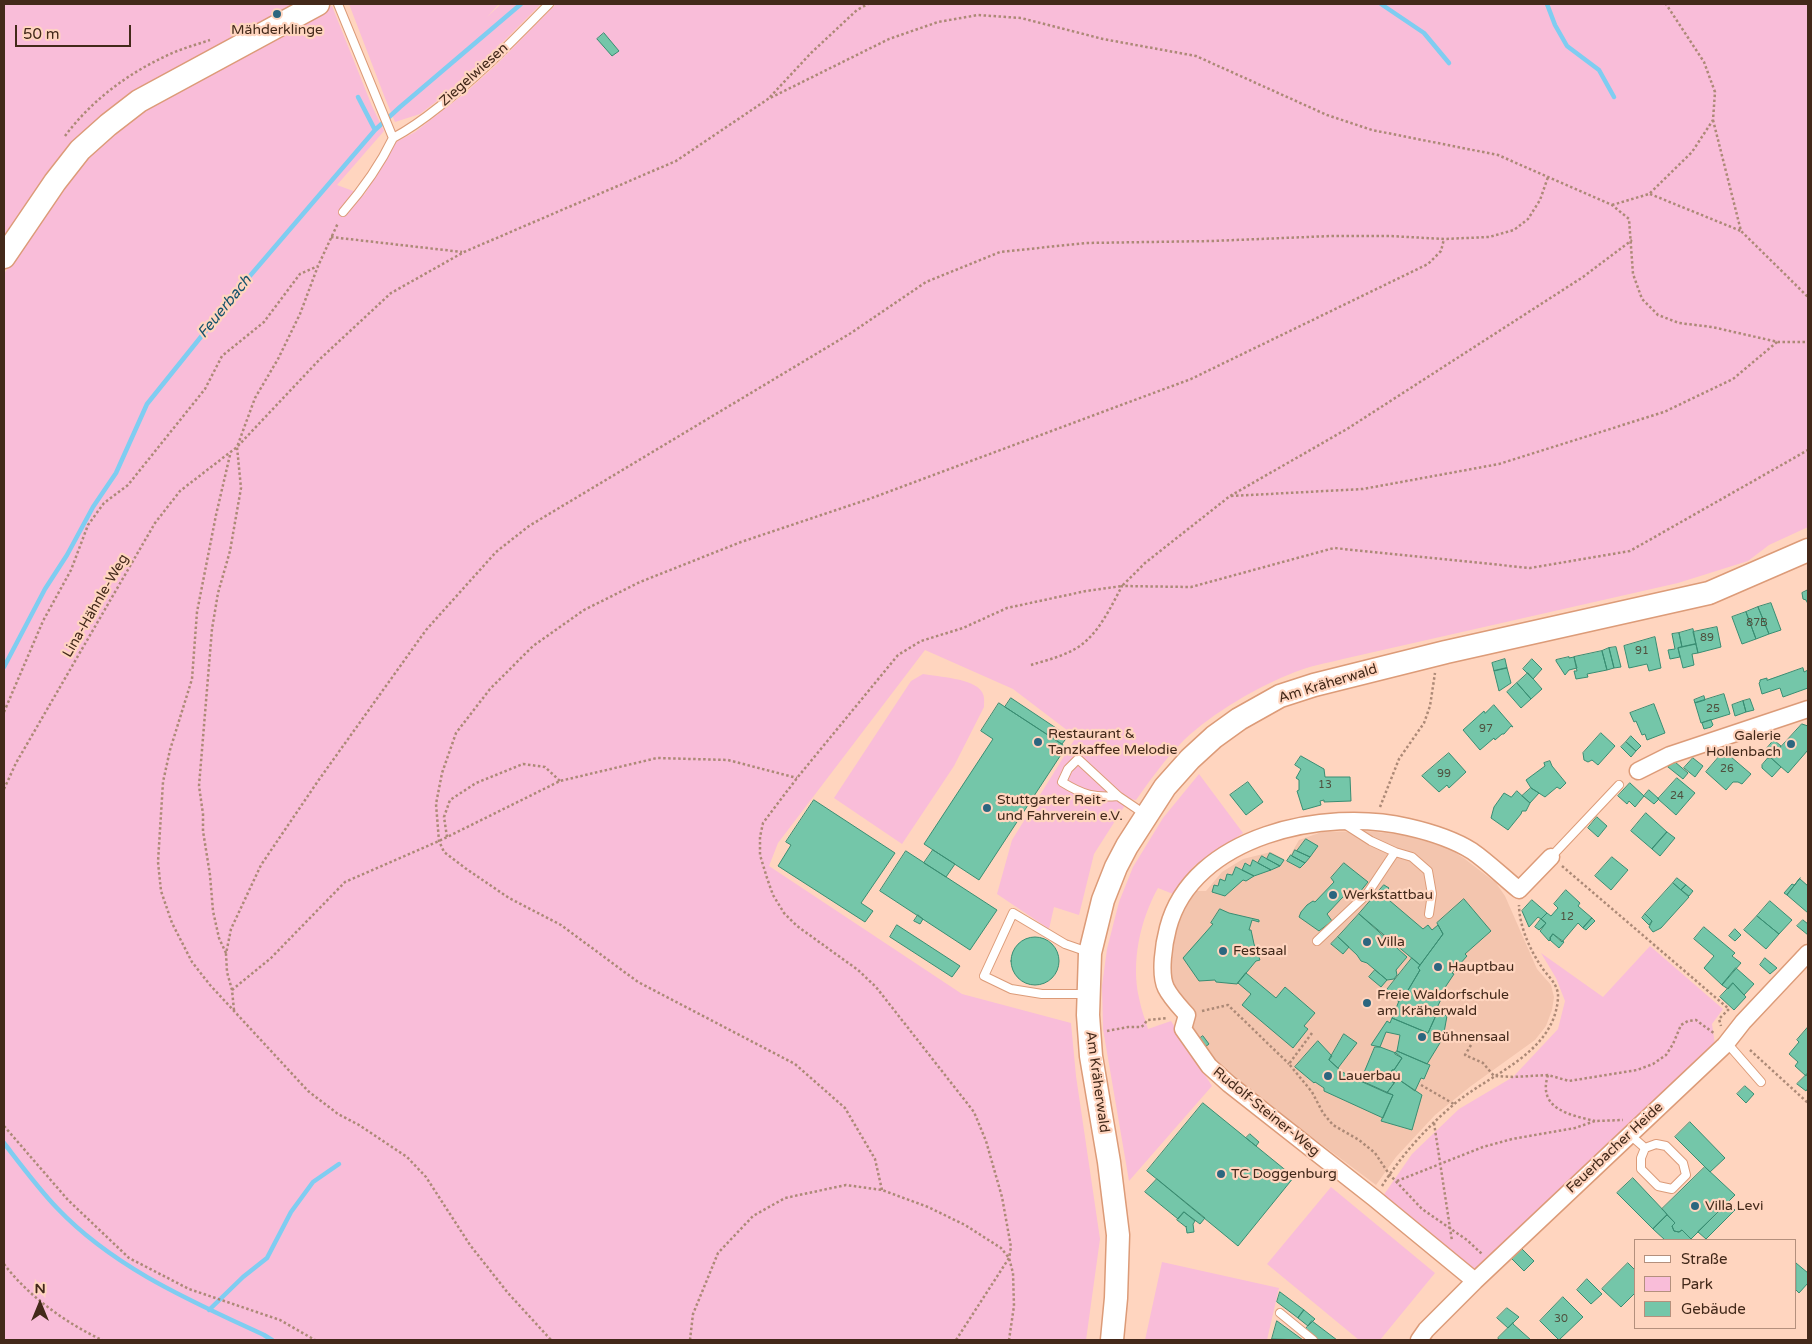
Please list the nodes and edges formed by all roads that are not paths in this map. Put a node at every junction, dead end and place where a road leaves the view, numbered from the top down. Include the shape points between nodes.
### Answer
1 (318, 4) edge
2 (338, 4) edge
3 (549, 4) edge
4 (391, 134) junction
5 (343, 212) road end
6 (4, 257) edge
7 (1808, 550) edge
8 (1808, 709) edge
9 (1638, 771) dead end
10 (1619, 785) dead end
11 (1118, 796) junction
12 (1146, 815) junction
13 (1340, 821) junction
14 (1395, 852) junction
15 (1551, 857) joint
16 (1429, 914) dead end
17 (1317, 941) dead end
18 (1090, 953) junction
19 (1808, 953) edge
20 (1089, 994) junction
21 (1727, 1038) junction
22 (1760, 1082) dead end
23 (1632, 1131) junction
24 (1645, 1148) junction
25 (1475, 1281) junction
26 (1280, 1313) dead end
27 (1112, 1340) edge
28 (1313, 1340) edge
29 (1419, 1340) edge

1 - 6 main road via 139,101 108,125 80,150 65,169
2 - 4 lane
3 - 4 lane, Ziegelwiesen via 462,89 418,124
4 - 5 lane via 385,154
7 - 12 main road, Am Kräherwald via 1709,593 1438,654 1280,696 1214,737 1165,787
8 - 9 street via 1670,754
10 - 15 lane
11 - 11 lane via 1078,759 1062,782 1087,796
11 - 12 lane
12 - 18 main road, Am Kräherwald via 1116,867 1103,900
13 - 14 lane
13 - 15 street via 1375,821 1406,826 1453,841 1519,890
13 - 25 street, Rudolf-Steiner-Weg via 1262,837 1214,860 1180,898 1170,919 1164,942 1165,987 1187,1015 1182,1029 1209,1066
14 - 16 lane via 1412,857 1428,871 1432,894
14 - 17 lane via 1367,894
18 - 20 main road, Am Kräherwald
18 - 20 lane via 1065,944 1012,913 984,976 1011,989 1042,994
19 - 21 street, Feuerbacher Heide
20 - 27 main road, Am Kräherwald via 1091,1056 1118,1234
21 - 22 lane
21 - 23 street, Feuerbacher Heide
23 - 24 lane
23 - 25 street, Feuerbacher Heide
24 - 24 lane via 1641,1169 1658,1186 1672,1188 1686,1175 1683,1162 1666,1146 1656,1144
25 - 29 street, Feuerbacher Heide
26 - 28 lane

